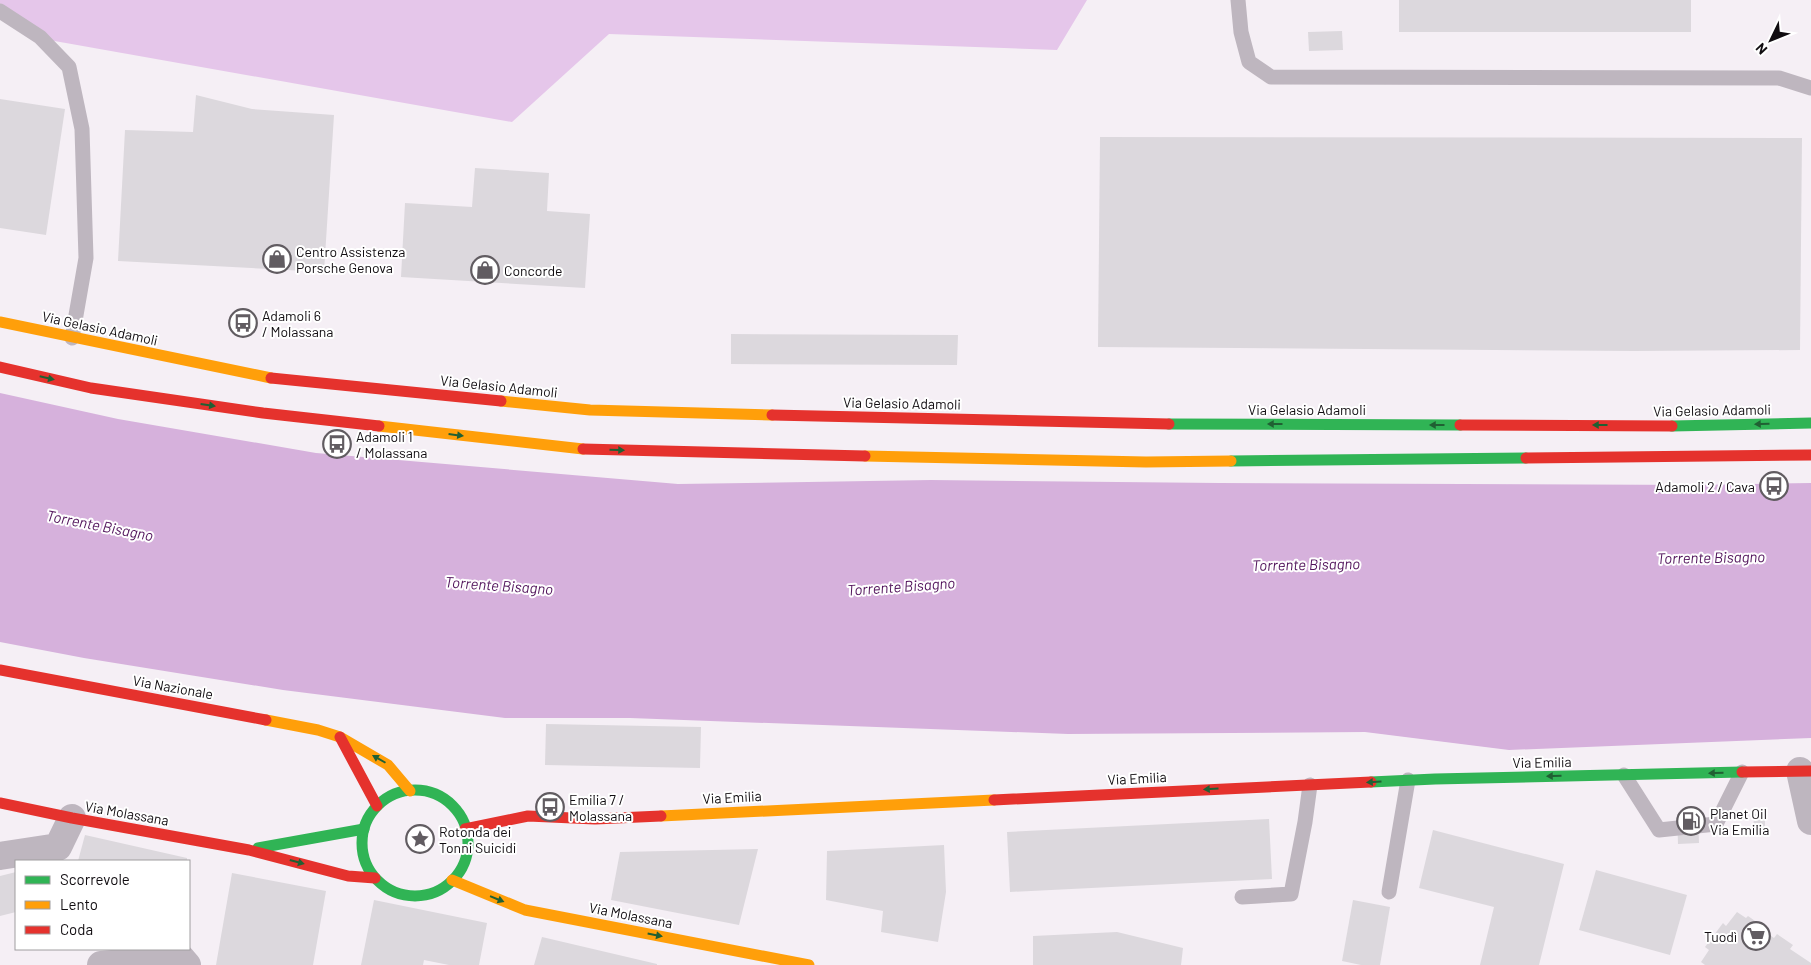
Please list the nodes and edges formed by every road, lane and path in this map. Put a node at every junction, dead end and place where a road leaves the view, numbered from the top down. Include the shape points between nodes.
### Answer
1 (1238, 0) edge
2 (0, 11) edge
3 (1811, 88) edge
4 (0, 322) edge
5 (72, 338) junction
6 (0, 367) edge
7 (1811, 423) edge
8 (1811, 454) edge
9 (0, 670) edge
10 (340, 737) junction
11 (1805, 771) edge
12 (1742, 772) junction
13 (1624, 775) junction
14 (1408, 780) junction
15 (1310, 785) junction
16 (410, 791) junction
17 (0, 803) edge
18 (377, 806) junction
19 (72, 818) junction
20 (1811, 821) edge
21 (364, 829) junction
22 (465, 829) junction
23 (249, 850) junction
24 (0, 856) edge
25 (375, 878) junction
26 (452, 880) junction
27 (1389, 892) dead end
28 (1242, 897) dead end
29 (101, 965) edge
30 (187, 965) edge
31 (809, 965) edge

1 - 3 lane via 1249,62 1271,78 1779,78
2 - 5 lane via 40,37 69,67 82,129 86,258
4 - 5 main road, Via Gelasio Adamoli
7 -> 5 main road, Via Gelasio Adamoli via 1709,426 1142,424 590,410 264,377
6 -> 8 main road via 91,388 235,409 588,450 1146,462
9 - 10 main road, Via Nazionale via 282,722
16 -> 10 main road, Via Nazionale via 388,765
10 - 18 main road
11 - 12 main road, Via Emilia
11 - 20 street
12 -> 13 main road, Via Emilia
12 - 13 lane via 1716,824 1659,830
13 -> 14 main road, Via Emilia
14 -> 15 main road, Via Emilia
14 - 27 lane
15 -> 22 main road, Via Emilia via 595,819 528,816
15 - 28 lane via 1291,894
16 - 18 main road via 392,796
16 - 22 main road via 434,794 444,800 457,813
17 - 19 main road, Via Molassana
18 - 21 main road
19 - 23 main road, Via Molassana
19 - 24 street via 58,847
21 - 23 main road, Via Molassana
21 - 25 main road via 363,855
22 - 26 main road via 466,854
23 -> 25 main road, Via Molassana via 348,876
25 - 26 main road via 386,888 413,896 428,895
26 -> 31 main road, Via Molassana via 525,910
29 - 30 street via 181,958

